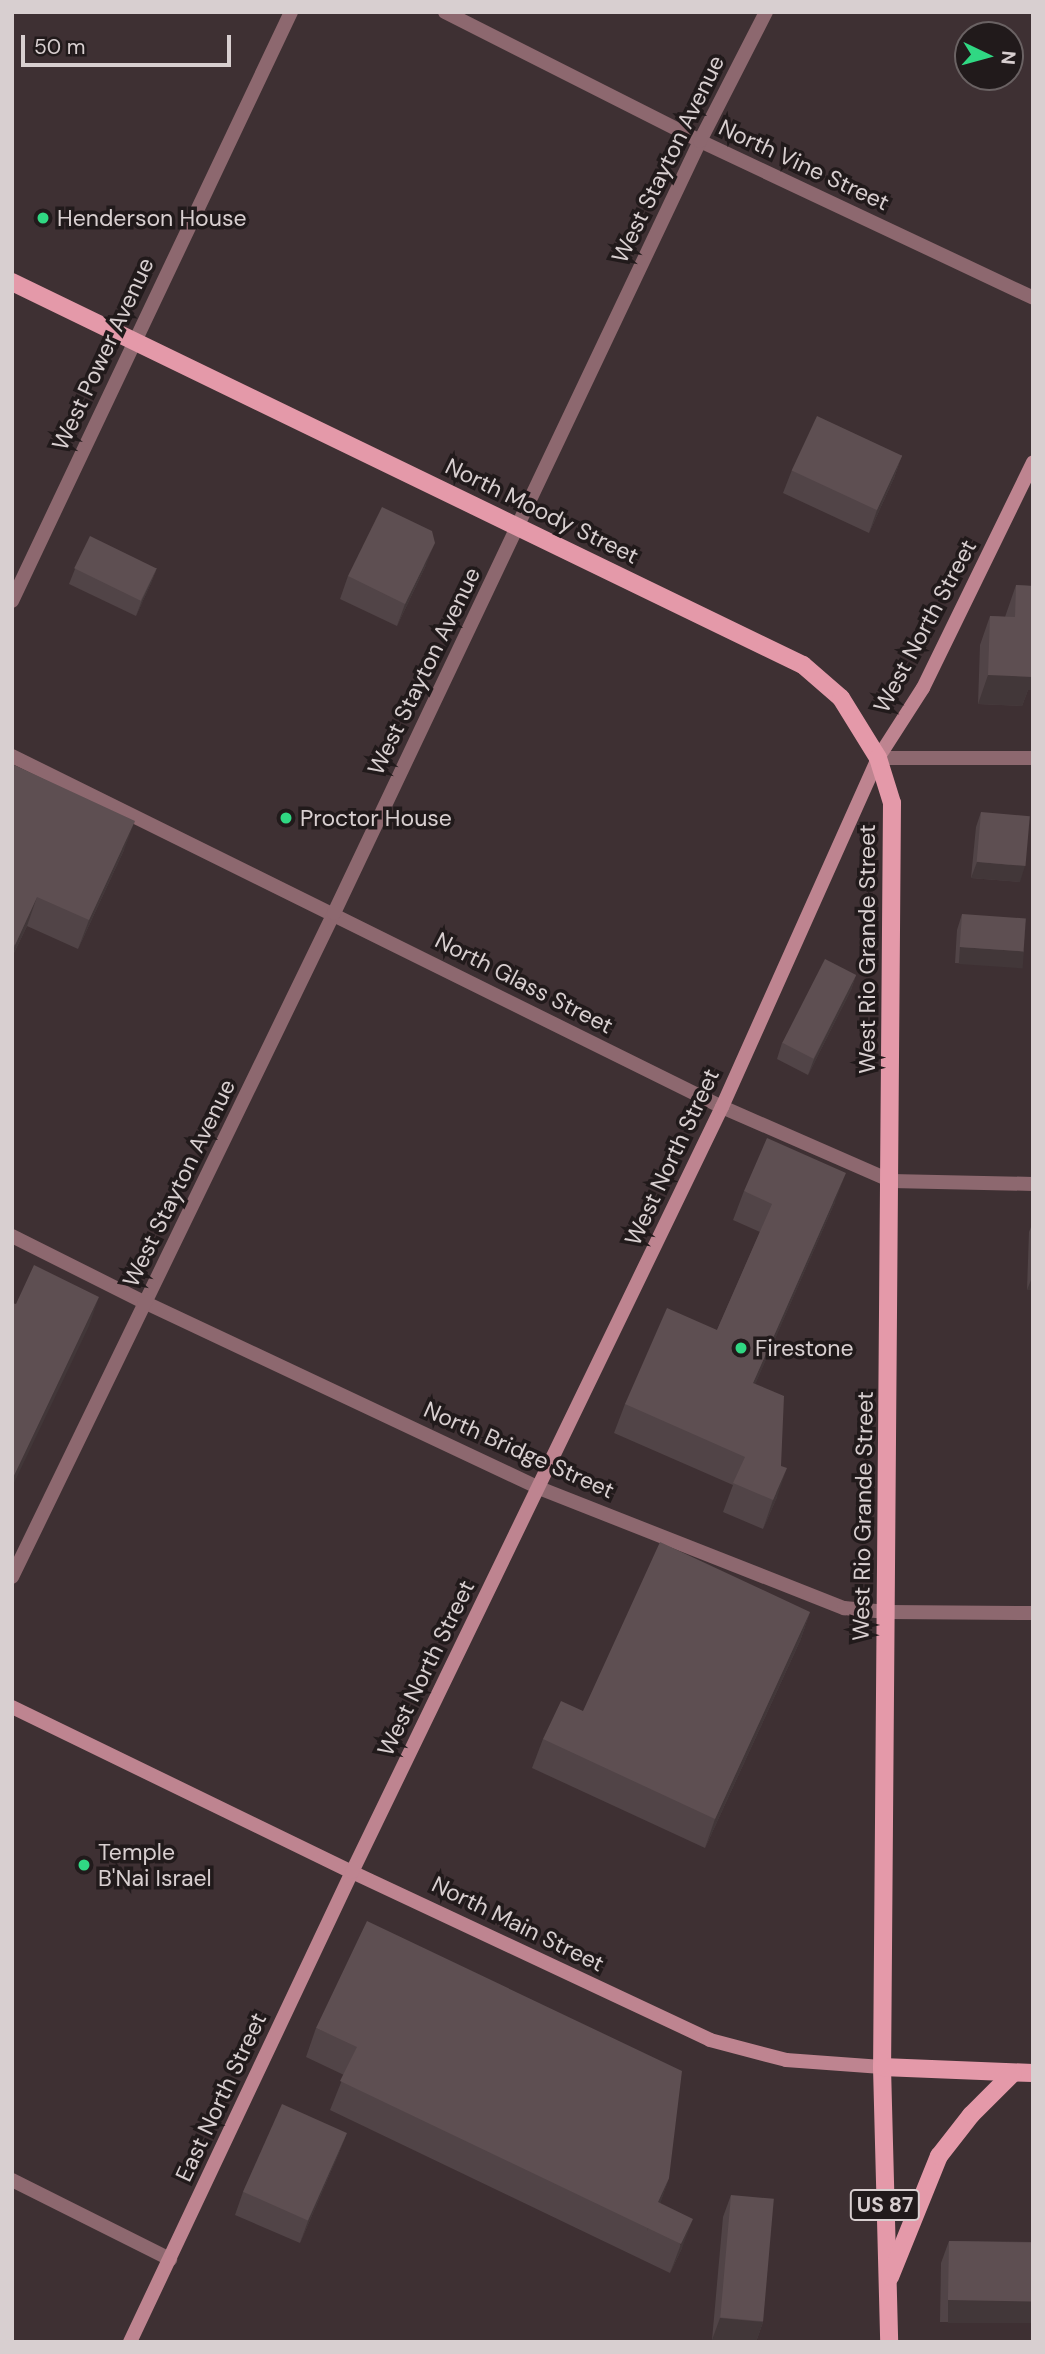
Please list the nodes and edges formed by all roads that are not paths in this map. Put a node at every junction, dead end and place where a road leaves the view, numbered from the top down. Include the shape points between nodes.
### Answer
1 (291, 12) edge
2 (445, 12) edge
3 (765, 12) edge
4 (700, 141) junction
5 (12, 282) edge
6 (1033, 298) edge
7 (134, 340) junction
8 (1033, 462) edge
9 (518, 527) junction
10 (12, 601) edge
11 (12, 756) edge
12 (878, 758) junction
13 (1033, 758) edge
14 (334, 913) junction
15 (722, 1107) junction
16 (891, 1181) junction
17 (1033, 1184) edge
18 (12, 1236) edge
19 (146, 1303) junction
20 (539, 1488) junction
21 (12, 1577) edge
22 (887, 1612) junction
23 (1033, 1613) edge
24 (12, 1707) edge
25 (352, 1872) junction
26 (882, 2067) junction
27 (1013, 2073) junction
28 (1033, 2073) edge
29 (12, 2180) edge
30 (170, 2259) junction
31 (888, 2283) junction
32 (130, 2342) edge
33 (889, 2342) edge

1 - 7 street, West Power Avenue
2 - 4 street, North Vine Street
3 - 4 street, West Stayton Avenue
4 - 6 street, North Vine Street
4 - 9 street, West Stayton Avenue
5 - 7 main road, North Moody Street
7 - 9 main road, North Moody Street
7 - 10 street, West Power Avenue
8 - 12 street, West North Street via 923,688
9 - 12 main road, North Moody Street via 803,665 841,698
9 - 14 street, West Stayton Avenue
11 - 14 street, North Glass Street
12 - 13 street
12 - 15 street, West North Street
12 - 16 main road, West Rio Grande Street via 892,803
14 - 15 street, North Glass Street
14 - 19 street, West Stayton Avenue
15 - 16 street, North Glass Street
15 - 20 street, West North Street
16 - 17 street, North Glass Street
16 - 22 main road, West Rio Grande Street
18 - 19 street, North Bridge Street
19 - 20 street, North Bridge Street
19 - 21 street, West Stayton Avenue
20 - 22 street, North Bridge Street via 844,1608
20 - 25 street, West North Street
22 - 23 street, North Bridge Street
22 - 26 main road, West Rio Grande Street
24 - 25 street, North Main Street
25 - 26 street, North Main Street via 710,2040 786,2060
25 - 30 street, East North Street
26 - 27 main road, North Main Street
26 - 31 main road, US 87
27 - 28 main road, North Main Street
27 - 31 main road via 939,2156
29 - 30 street
30 - 32 street, East North Street
31 - 33 main road, US 87

